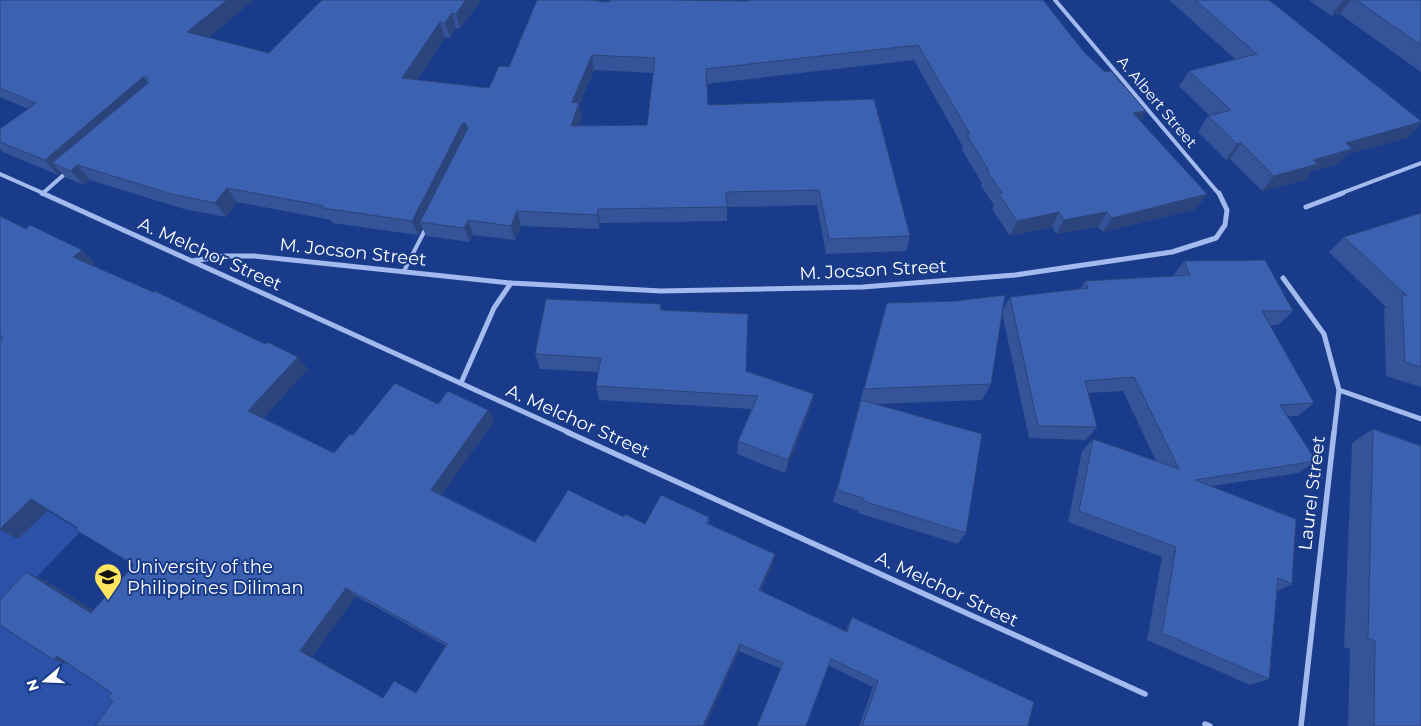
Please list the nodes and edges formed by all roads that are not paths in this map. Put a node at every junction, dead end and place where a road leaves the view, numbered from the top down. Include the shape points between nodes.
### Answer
1 (1056, 0) edge
2 (1421, 163) edge
3 (74, 166) edge
4 (0, 174) edge
5 (42, 194) junction
6 (1306, 207) dead end
7 (429, 221) edge
8 (1225, 225) joint
9 (192, 261) junction
10 (404, 270) junction
11 (1283, 278) dead end
12 (511, 283) junction
13 (461, 384) junction
14 (1339, 390) junction
15 (1421, 419) edge
16 (1145, 694) dead end
17 (1301, 726) edge

1 - 8 street, A. Albert Street via 1217,190 1227,210
2 - 6 street
3 - 5 street
4 - 5 street, A. Melchor Street
5 - 9 street, A. Melchor Street
7 - 10 lane
8 - 12 street, M. Jocson Street via 1216,238 1172,252 1015,275 873,287 660,291
9 - 10 street, M. Jocson Street via 254,256
9 - 13 street, A. Melchor Street
10 - 12 street, M. Jocson Street
11 - 14 street, Laurel Street via 1324,334
12 - 13 street via 494,308
13 - 16 street, A. Melchor Street
14 - 15 street
14 - 17 street, Laurel Street

